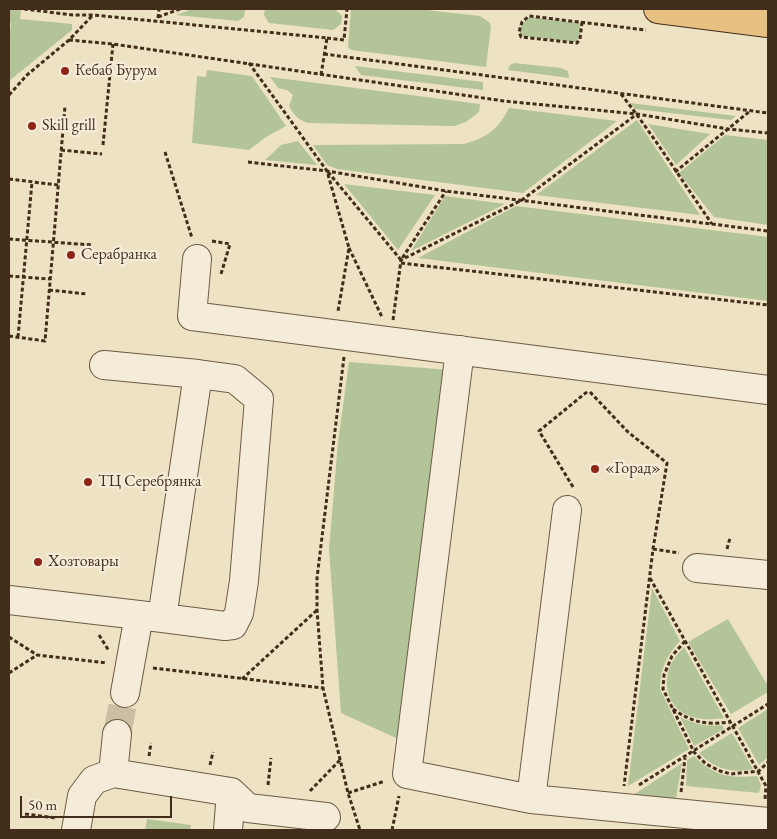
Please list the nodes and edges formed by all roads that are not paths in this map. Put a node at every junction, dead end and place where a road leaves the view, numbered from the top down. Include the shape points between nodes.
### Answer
1 (658, 9) edge
2 (693, 11) edge
3 (768, 23) edge
4 (203, 247) road end
5 (460, 350) junction
6 (104, 365) dead end
7 (198, 374) junction
8 (768, 390) edge
9 (567, 510) dead end
10 (697, 568) dead end
11 (768, 575) edge
12 (9, 600) edge
13 (151, 616) junction
14 (125, 693) tunnel mouth
15 (117, 734) tunnel mouth
16 (113, 773) junction
17 (231, 792) junction
18 (531, 799) junction
19 (326, 817) dead end
20 (765, 822) edge
21 (76, 830) edge
22 (228, 830) edge

1 - 2 main road
2 - 3 main road
4 - 5 lane via 192,316
5 - 8 lane
5 - 18 lane via 405,775
6 - 7 lane
7 - 13 lane
7 - 13 lane via 235,379 259,399 239,613 233,625 225,626
9 - 18 lane
10 - 11 lane
12 - 13 lane
13 - 14 lane via 130,665
15 - 16 lane
16 - 17 lane
16 - 21 lane via 94,780 82,796
17 - 19 lane via 248,808
17 - 22 lane
18 - 20 lane via 621,801 678,814

